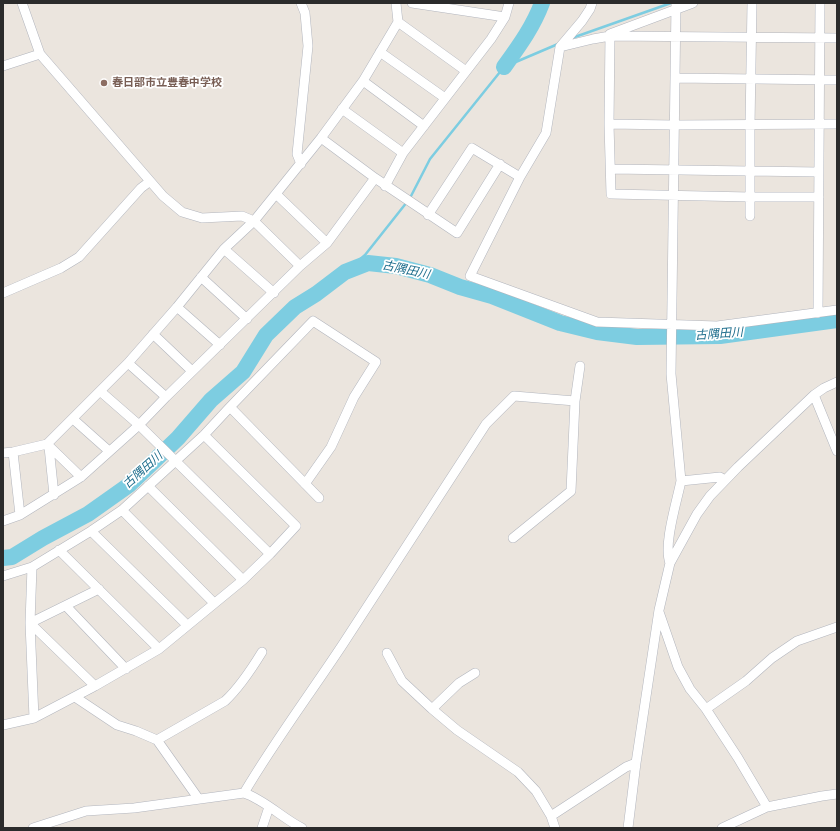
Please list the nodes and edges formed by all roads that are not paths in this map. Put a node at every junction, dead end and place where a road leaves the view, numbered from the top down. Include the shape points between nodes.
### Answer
1 (22, 3) edge
2 (301, 3) edge
3 (396, 3) edge
4 (412, 3) edge
5 (509, 3) edge
6 (592, 3) edge
7 (693, 3) edge
8 (752, 3) edge
9 (820, 3) edge
10 (676, 6) edge
11 (505, 17) junction
12 (398, 22) junction
13 (610, 36) junction
14 (675, 36) junction
15 (752, 37) junction
16 (820, 38) junction
17 (837, 38) edge
18 (560, 47) junction
19 (380, 52) junction
20 (40, 54) junction
21 (3, 66) edge
22 (466, 71) junction
23 (675, 78) junction
24 (751, 80) junction
25 (820, 80) junction
26 (837, 80) edge
27 (363, 81) junction
28 (445, 98) junction
29 (342, 109) junction
30 (609, 124) junction
31 (837, 124) edge
32 (819, 125) junction
33 (424, 126) junction
34 (674, 126) junction
35 (750, 126) junction
36 (321, 138) junction
37 (403, 153) junction
38 (300, 164) junction
39 (500, 164) junction
40 (611, 169) junction
41 (673, 169) junction
42 (750, 170) junction
43 (819, 172) junction
44 (520, 177) junction
45 (375, 178) junction
46 (149, 182) junction
47 (385, 186) junction
48 (276, 194) junction
49 (673, 195) junction
50 (750, 197) junction
51 (819, 197) junction
52 (428, 215) junction
53 (750, 216) dead end
54 (254, 221) junction
55 (327, 243) junction
56 (224, 248) junction
57 (300, 266) junction
58 (201, 278) junction
59 (3, 293) edge
60 (274, 293) junction
61 (177, 307) junction
62 (837, 310) edge
63 (818, 313) junction
64 (247, 319) junction
65 (672, 324) junction
66 (153, 334) junction
67 (220, 345) junction
68 (128, 363) junction
69 (580, 366) dead end
70 (192, 371) junction
71 (837, 382) edge
72 (100, 391) junction
73 (814, 395) junction
74 (166, 397) junction
75 (574, 401) junction
76 (230, 407) junction
77 (73, 418) junction
78 (139, 425) junction
79 (204, 435) junction
80 (48, 446) junction
81 (109, 451) junction
82 (837, 451) edge
83 (13, 452) junction
84 (3, 453) edge
85 (175, 460) junction
86 (81, 476) junction
87 (725, 480) junction
88 (681, 481) junction
89 (305, 484) junction
90 (148, 486) junction
91 (54, 495) junction
92 (319, 498) dead end
93 (122, 510) junction
94 (20, 515) junction
95 (3, 521) edge
96 (91, 531) junction
97 (513, 538) dead end
98 (60, 550) junction
99 (270, 554) junction
100 (670, 563) junction
101 (32, 567) junction
102 (3, 576) edge
103 (243, 580) junction
104 (99, 589) junction
105 (214, 603) junction
106 (66, 606) junction
107 (659, 610) junction
108 (30, 623) junction
109 (187, 625) junction
110 (837, 627) edge
111 (159, 649) junction
112 (262, 652) dead end
113 (387, 653) dead end
114 (126, 669) junction
115 (474, 673) dead end
116 (95, 686) junction
117 (75, 697) junction
118 (432, 710) junction
119 (706, 710) junction
120 (34, 718) junction
121 (3, 725) edge
122 (157, 740) junction
123 (636, 763) junction
124 (244, 793) junction
125 (837, 794) edge
126 (198, 798) junction
127 (269, 807) junction
128 (768, 807) junction
129 (551, 816) junction
130 (33, 828) edge
131 (262, 828) edge
132 (302, 828) edge
133 (555, 828) edge
134 (628, 828) edge
135 (722, 828) edge

1 - 20 street
2 - 38 street via 305,14 308,46 297,154
3 - 12 street
4 - 11 street
5 - 11 street
6 - 18 street via 582,21
7 - 10 street
8 - 15 street
9 - 16 street
10 - 13 street
10 - 14 street
11 - 22 street
12 - 19 street
12 - 22 street
13 - 14 street
13 - 18 street
13 - 30 street
14 - 15 street
14 - 23 street
15 - 16 street
15 - 24 street
16 - 17 street
16 - 25 street
18 - 44 street via 546,133
19 - 27 street
19 - 28 street
20 - 21 street
20 - 46 street
22 - 28 street
23 - 24 street
23 - 34 street
24 - 25 street
24 - 35 street
25 - 26 street
25 - 32 street
27 - 29 street
27 - 33 street
28 - 33 street
29 - 36 street
29 - 37 street
30 - 34 street
30 - 40 street
31 - 32 street
32 - 35 street
32 - 43 street
33 - 37 street
34 - 35 street
34 - 41 street
35 - 42 street
36 - 38 street
36 - 45 street
37 - 47 street
38 - 48 street
39 - 44 street
39 - 52 street via 472,148
39 - 52 street via 457,233
40 - 41 street
40 - 49 street via 611,194
41 - 42 street
41 - 49 street
42 - 43 street
42 - 50 street
43 - 51 street
44 - 65 street via 470,276 597,322
45 - 47 street
45 - 55 street
46 - 54 street via 182,212 202,218 242,216
46 - 59 street via 79,257 61,268
47 - 52 street
48 - 54 street
48 - 55 street
49 - 50 street
49 - 65 street
50 - 51 street
50 - 53 street
51 - 63 street
54 - 56 street
54 - 57 street
55 - 57 street
56 - 58 street
56 - 60 street
57 - 60 street
58 - 61 street
58 - 64 street
60 - 64 street
61 - 66 street
61 - 67 street
62 - 63 street
63 - 65 street via 717,326
64 - 67 street
65 - 88 street via 670,374
66 - 68 street
66 - 70 street
67 - 70 street
68 - 72 street
68 - 74 street
69 - 75 street
70 - 74 street
71 - 73 street
72 - 77 street
72 - 78 street
73 - 82 street
73 - 87 street
74 - 78 street
75 - 97 street via 571,491
75 - 124 street via 514,396 486,424 343,644 263,760
76 - 79 street
76 - 89 street
76 - 89 street via 313,321 376,362 354,397 332,447
77 - 80 street
77 - 81 street
78 - 81 street
78 - 85 street
79 - 85 street
79 - 99 street via 296,526
80 - 83 street
80 - 86 street
80 - 91 street
81 - 86 street
83 - 84 street
83 - 94 street
85 - 90 street
85 - 99 street
86 - 91 street
87 - 88 street via 720,477
87 - 100 street via 697,514
88 - 100 street via 669,536 667,556
89 - 92 street
90 - 93 street
90 - 103 street
91 - 94 street
93 - 96 street
93 - 105 street
94 - 95 street
96 - 98 street
96 - 109 street
98 - 101 street
98 - 104 street
99 - 103 street
100 - 107 street
101 - 102 street
101 - 108 street
103 - 105 street
104 - 106 street
104 - 111 street
105 - 109 street
106 - 108 street
106 - 114 street
107 - 119 street via 678,667
107 - 123 street
108 - 116 street
108 - 120 street
109 - 111 street
110 - 119 street via 798,641
111 - 114 street
112 - 122 street via 252,669 225,701
113 - 118 street via 402,681
114 - 116 street
115 - 118 street via 459,683
116 - 117 street
117 - 120 street
117 - 122 street via 117,725
118 - 129 street via 518,772 536,791
119 - 128 street
120 - 121 street
122 - 126 street
123 - 129 street
123 - 134 street
124 - 126 street
124 - 127 street via 255,796
125 - 128 street
126 - 130 street via 134,808 86,811
127 - 131 street
127 - 132 street
128 - 135 street
129 - 133 street

